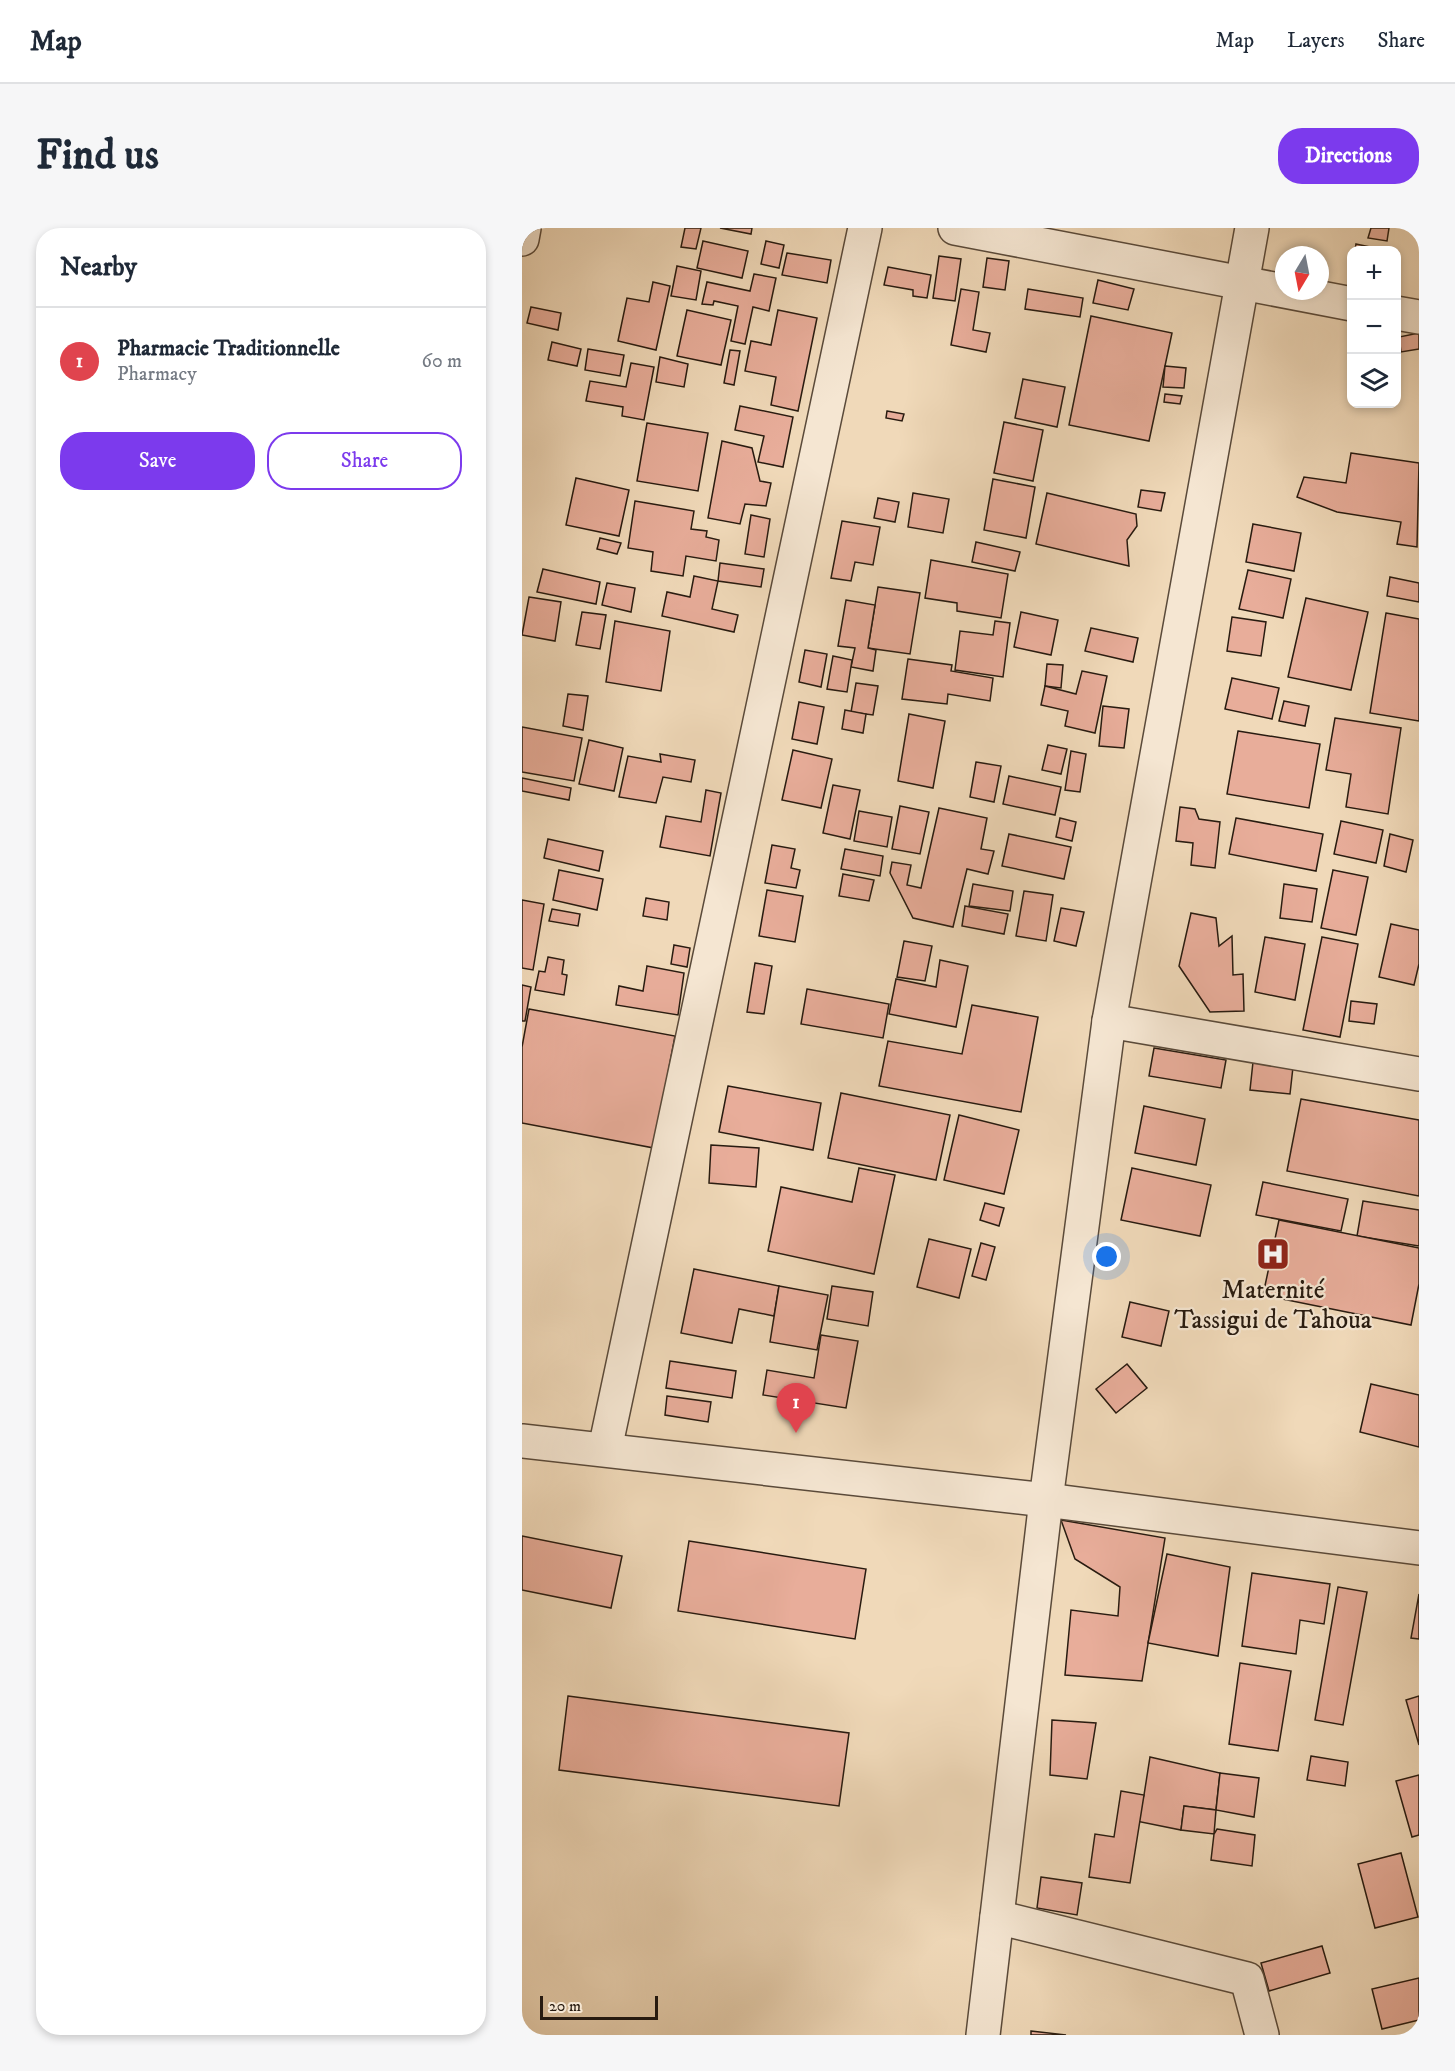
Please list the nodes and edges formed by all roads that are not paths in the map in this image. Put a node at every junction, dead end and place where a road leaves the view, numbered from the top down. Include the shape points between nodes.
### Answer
1 (524, 228) edge
2 (865, 228) edge
3 (955, 228) edge
4 (1252, 228) edge
5 (522, 239) edge
6 (1240, 283) junction
7 (1347, 303) edge
8 (1401, 314) edge
9 (1419, 317) edge
10 (1109, 1021) junction
11 (1419, 1074) edge
12 (522, 1441) edge
13 (605, 1449) junction
14 (1047, 1500) junction
15 (1419, 1548) edge
16 (997, 1917) junction
17 (983, 2035) edge
18 (1262, 2035) edge

1 - 5 street
2 - 13 street
3 - 6 street
4 - 6 street
6 - 7 street
6 - 10 street
8 - 9 street
10 - 11 street
10 - 14 street
12 - 13 street
13 - 14 street
14 - 15 street
14 - 16 street
16 - 17 street
16 - 18 street via 1247,1979

